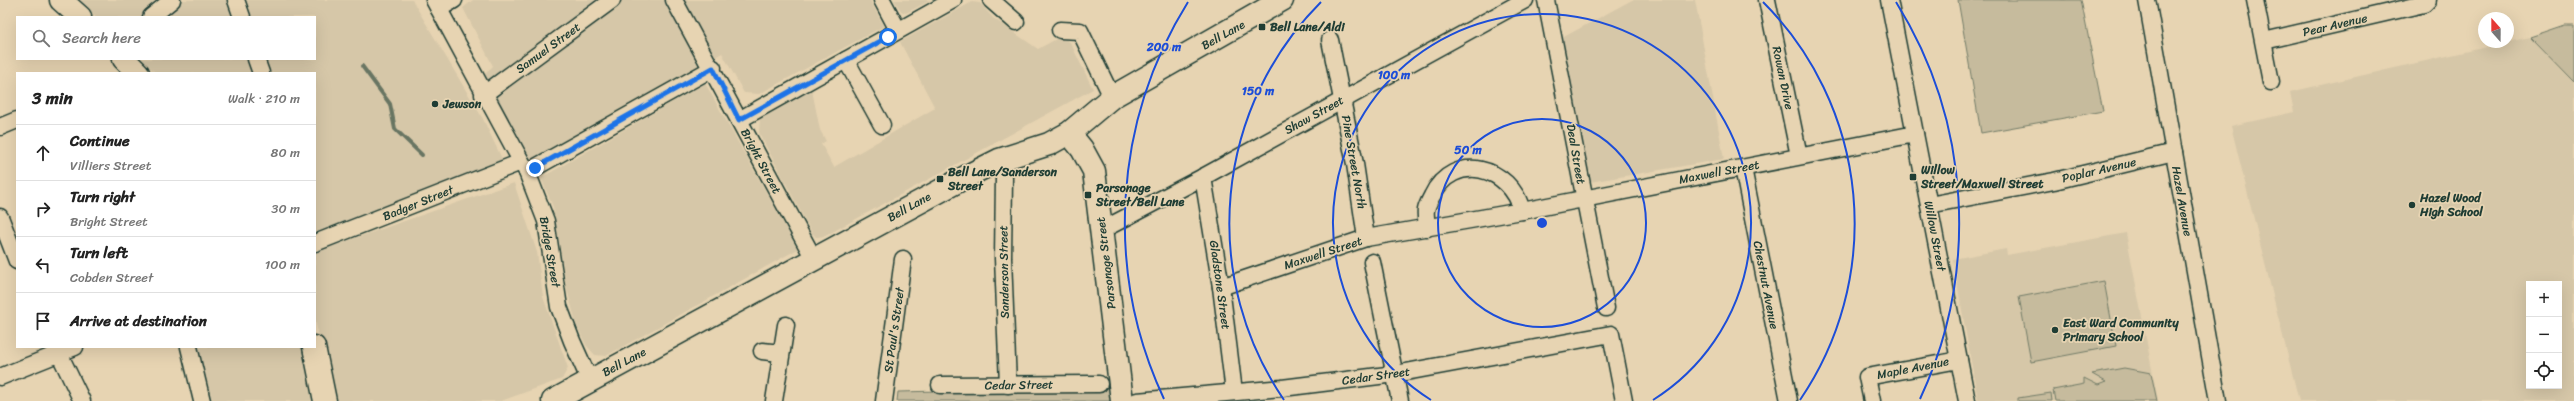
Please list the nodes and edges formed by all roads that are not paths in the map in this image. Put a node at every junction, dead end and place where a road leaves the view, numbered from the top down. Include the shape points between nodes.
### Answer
1 (61, 0) edge
2 (172, 0) edge
3 (236, 0) edge
4 (454, 0) edge
5 (612, 0) edge
6 (674, 0) edge
7 (882, 0) edge
8 (953, 0) edge
9 (991, 0) edge
10 (1282, 0) edge
11 (1525, 0) edge
12 (1546, 0) edge
13 (1767, 0) edge
14 (1889, 0) edge
15 (2147, 0) edge
16 (2255, 0) edge
17 (2428, 0) edge
18 (436, 5) edge
19 (79, 16) edge
20 (152, 16) edge
21 (242, 16) edge
22 (1016, 22) dead end
23 (898, 30) junction
24 (1060, 30) dead end
25 (1330, 40) dead end
26 (2264, 42) junction
27 (256, 60) edge
28 (846, 60) junction
29 (713, 68) junction
30 (261, 72) edge
31 (2271, 82) dead end
32 (483, 95) junction
33 (1112, 97) junction
34 (1342, 99) junction
35 (16, 120) edge
36 (739, 120) junction
37 (882, 125) dead end
38 (0, 127) edge
39 (1069, 133) junction
40 (1915, 134) junction
41 (2174, 152) junction
42 (1799, 156) junction
43 (999, 160) junction
44 (524, 167) junction
45 (1743, 168) junction
46 (1204, 177) junction
47 (1584, 199) junction
48 (1929, 205) junction
49 (1522, 211) junction
50 (0, 217) edge
51 (1428, 228) junction
52 (1102, 230) junction
53 (1366, 238) junction
54 (316, 244) edge
55 (12, 254) edge
56 (814, 259) junction
57 (903, 259) dead end
58 (1372, 262) dead end
59 (1221, 287) junction
60 (1606, 308) dead end
61 (786, 325) dead end
62 (70, 348) edge
63 (189, 348) edge
64 (314, 348) edge
65 (58, 350) edge
66 (762, 351) dead end
67 (781, 353) junction
68 (1959, 360) junction
69 (1395, 374) junction
70 (0, 377) edge
71 (590, 381) junction
72 (1099, 384) dead end
73 (940, 385) dead end
74 (1008, 385) junction
75 (1234, 392) junction
76 (1283, 395) edge
77 (82, 401) edge
78 (202, 401) edge
79 (325, 401) edge
80 (553, 401) edge
81 (774, 401) edge
82 (884, 401) edge
83 (1122, 401) edge
84 (1137, 401) edge
85 (1400, 401) edge
86 (1624, 401) edge
87 (1789, 401) edge
88 (1872, 401) edge
89 (1967, 401) edge
90 (2218, 401) edge

1 - 19 main road
2 - 20 street
3 - 21 street
4 - 18 street
5 - 32 street, Samuel Street
6 - 29 street, Bright Street
7 - 23 street
8 - 23 street
9 - 22 street
10 - 33 main road, Bell Lane
11 - 34 street, Shaw Street
12 - 47 street, Deal Street
13 - 42 street, Rowan Drive
14 - 40 street, Willow Street
15 - 41 street, Hazel Avenue
16 - 26 street
17 - 26 street, Pear Avenue via 2424,4
18 - 32 street, Bridge Street
23 - 28 street
24 - 33 street via 1080,31
25 - 34 street, Pine Street North
26 - 31 street
27 - 30 street
28 - 36 street
28 - 37 street
29 - 36 street, Bright Street
29 - 44 street, Badger Street
32 - 44 street, Bridge Street
33 - 39 main road, Bell Lane
34 - 46 street, Shaw Street
34 - 53 street, Pine Street North
35 - 38 street
36 - 56 street, Bright Street
39 - 43 main road, Bell Lane via 1049,144
39 - 52 main road, Parsonage Street via 1092,164
40 - 42 street, Maxwell Street
40 - 48 street, Willow Street
41 - 48 street, Poplar Avenue via 2054,181
41 - 90 street, Hazel Avenue
42 - 45 street, Maxwell Street
43 - 56 main road, Bell Lane
43 - 74 street, Sanderson Street via 1004,177 1003,258
44 - 54 street, Badger Street
44 - 71 street, Bridge Street via 546,221 559,307
45 - 47 street, Maxwell Street
45 - 87 street, Chestnut Avenue
46 - 52 street, Shaw Street
46 - 59 street, Gladstone Street
47 - 49 street, Maxwell Street
47 - 60 street, Deal Street
48 - 68 street, Willow Street
49 - 51 street, Maxwell Street
49 - 51 street via 1514,190 1504,179 1492,172 1475,169 1458,171 1437,186 1426,209
50 - 55 street
51 - 53 street, Maxwell Street
52 - 83 main road, Parsonage Street
53 - 59 street, Maxwell Street
56 - 71 main road, Bell Lane
57 - 82 street, St Paul's Street
58 - 69 street
59 - 75 street, Gladstone Street
61 - 67 street
62 - 65 street
63 - 78 street
64 - 79 main road
65 - 70 street
65 - 77 street
66 - 67 street
67 - 81 street
68 - 88 street, Maple Avenue via 1867,377
68 - 89 street, Willow Street
69 - 76 street, Cedar Street
69 - 85 street
69 - 86 street, Cedar Street via 1612,334
71 - 80 main road, Bell Lane
72 - 74 street, Cedar Street
73 - 74 street, Cedar Street
75 - 76 street, Cedar Street
75 - 84 street, Cedar Street

